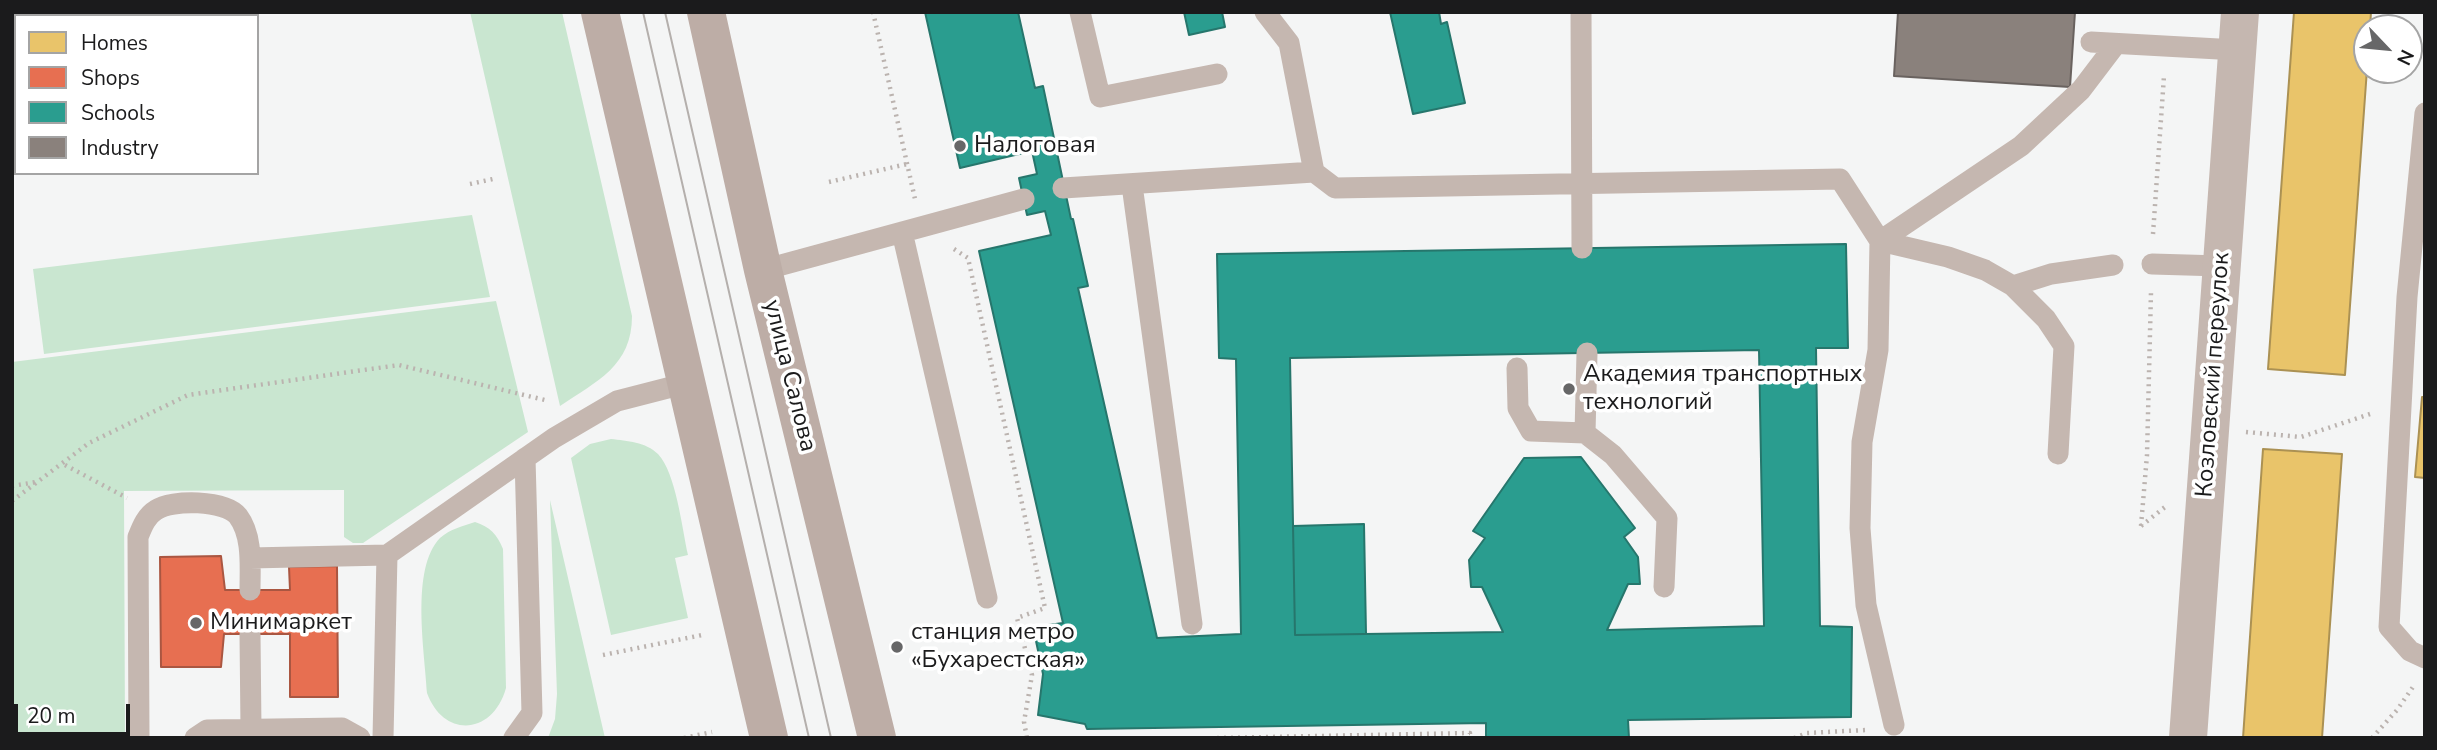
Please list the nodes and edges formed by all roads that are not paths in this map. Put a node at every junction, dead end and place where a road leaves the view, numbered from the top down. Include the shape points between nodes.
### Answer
1 (600, 12) edge
2 (706, 12) edge
3 (1080, 12) edge
4 (1265, 12) edge
5 (1581, 12) edge
6 (2240, 12) edge
7 (2091, 42) dead end
8 (2116, 44) junction
9 (2237, 50) junction
10 (1217, 74) dead end
11 (2425, 113) edge
12 (1314, 172) junction
13 (1582, 184) junction
14 (1132, 185) junction
15 (1063, 188) dead end
16 (1024, 199) dead end
17 (911, 229) junction
18 (1880, 241) junction
19 (1582, 248) dead end
20 (2152, 264) dead end
21 (2113, 265) dead end
22 (2221, 266) junction
23 (763, 270) junction
24 (2013, 286) junction
25 (2415, 335) edge
26 (1587, 353) dead end
27 (1517, 368) dead end
28 (687, 383) junction
29 (1585, 433) junction
30 (2058, 454) dead end
31 (525, 458) junction
32 (387, 555) junction
33 (250, 558) junction
34 (1664, 587) dead end
35 (250, 590) dead end
36 (986, 598) dead end
37 (1192, 624) dead end
38 (250, 634) dead end
39 (2425, 659) edge
40 (1894, 725) dead end
41 (251, 729) junction
42 (139, 738) edge
43 (195, 738) edge
44 (360, 738) edge
45 (383, 738) edge
46 (514, 738) edge
47 (769, 738) edge
48 (877, 738) edge
49 (2188, 738) edge

1 - 28 main road
2 - 23 main road, улица Салова
3 - 10 lane via 1100,97
4 - 12 lane via 1289,43
5 - 13 lane
6 - 9 street, Козловский переулок
7 - 8 lane
8 - 9 lane
8 - 18 lane via 2081,90 2021,146
9 - 22 street, Козловский переулок
11 - 25 lane
12 - 13 lane via 1335,188
12 - 14 lane
13 - 18 lane via 1840,179
13 - 19 lane
14 - 15 lane
14 - 37 lane
16 - 17 lane
17 - 23 lane
17 - 36 lane
18 - 24 lane via 1948,257
18 - 40 lane via 1878,350 1862,442 1860,528 1866,605
20 - 22 lane
21 - 24 lane via 2051,274
22 - 49 street, Козловский переулок
23 - 48 main road, улица Салова
24 - 30 lane via 2046,319 2064,346
25 - 39 lane via 2400,403 2389,627 2410,651
26 - 29 lane
27 - 29 lane via 1518,408 1531,430
28 - 31 lane via 617,401
28 - 47 main road
29 - 34 lane via 1613,455 1667,518
31 - 32 lane
31 - 46 lane via 532,713
32 - 33 lane
32 - 45 lane
33 - 35 lane
33 - 42 lane via 247,535 237,515 220,504 167,504 145,521 138,537
38 - 41 lane
41 - 43 lane via 208,730
41 - 44 lane via 342,728

